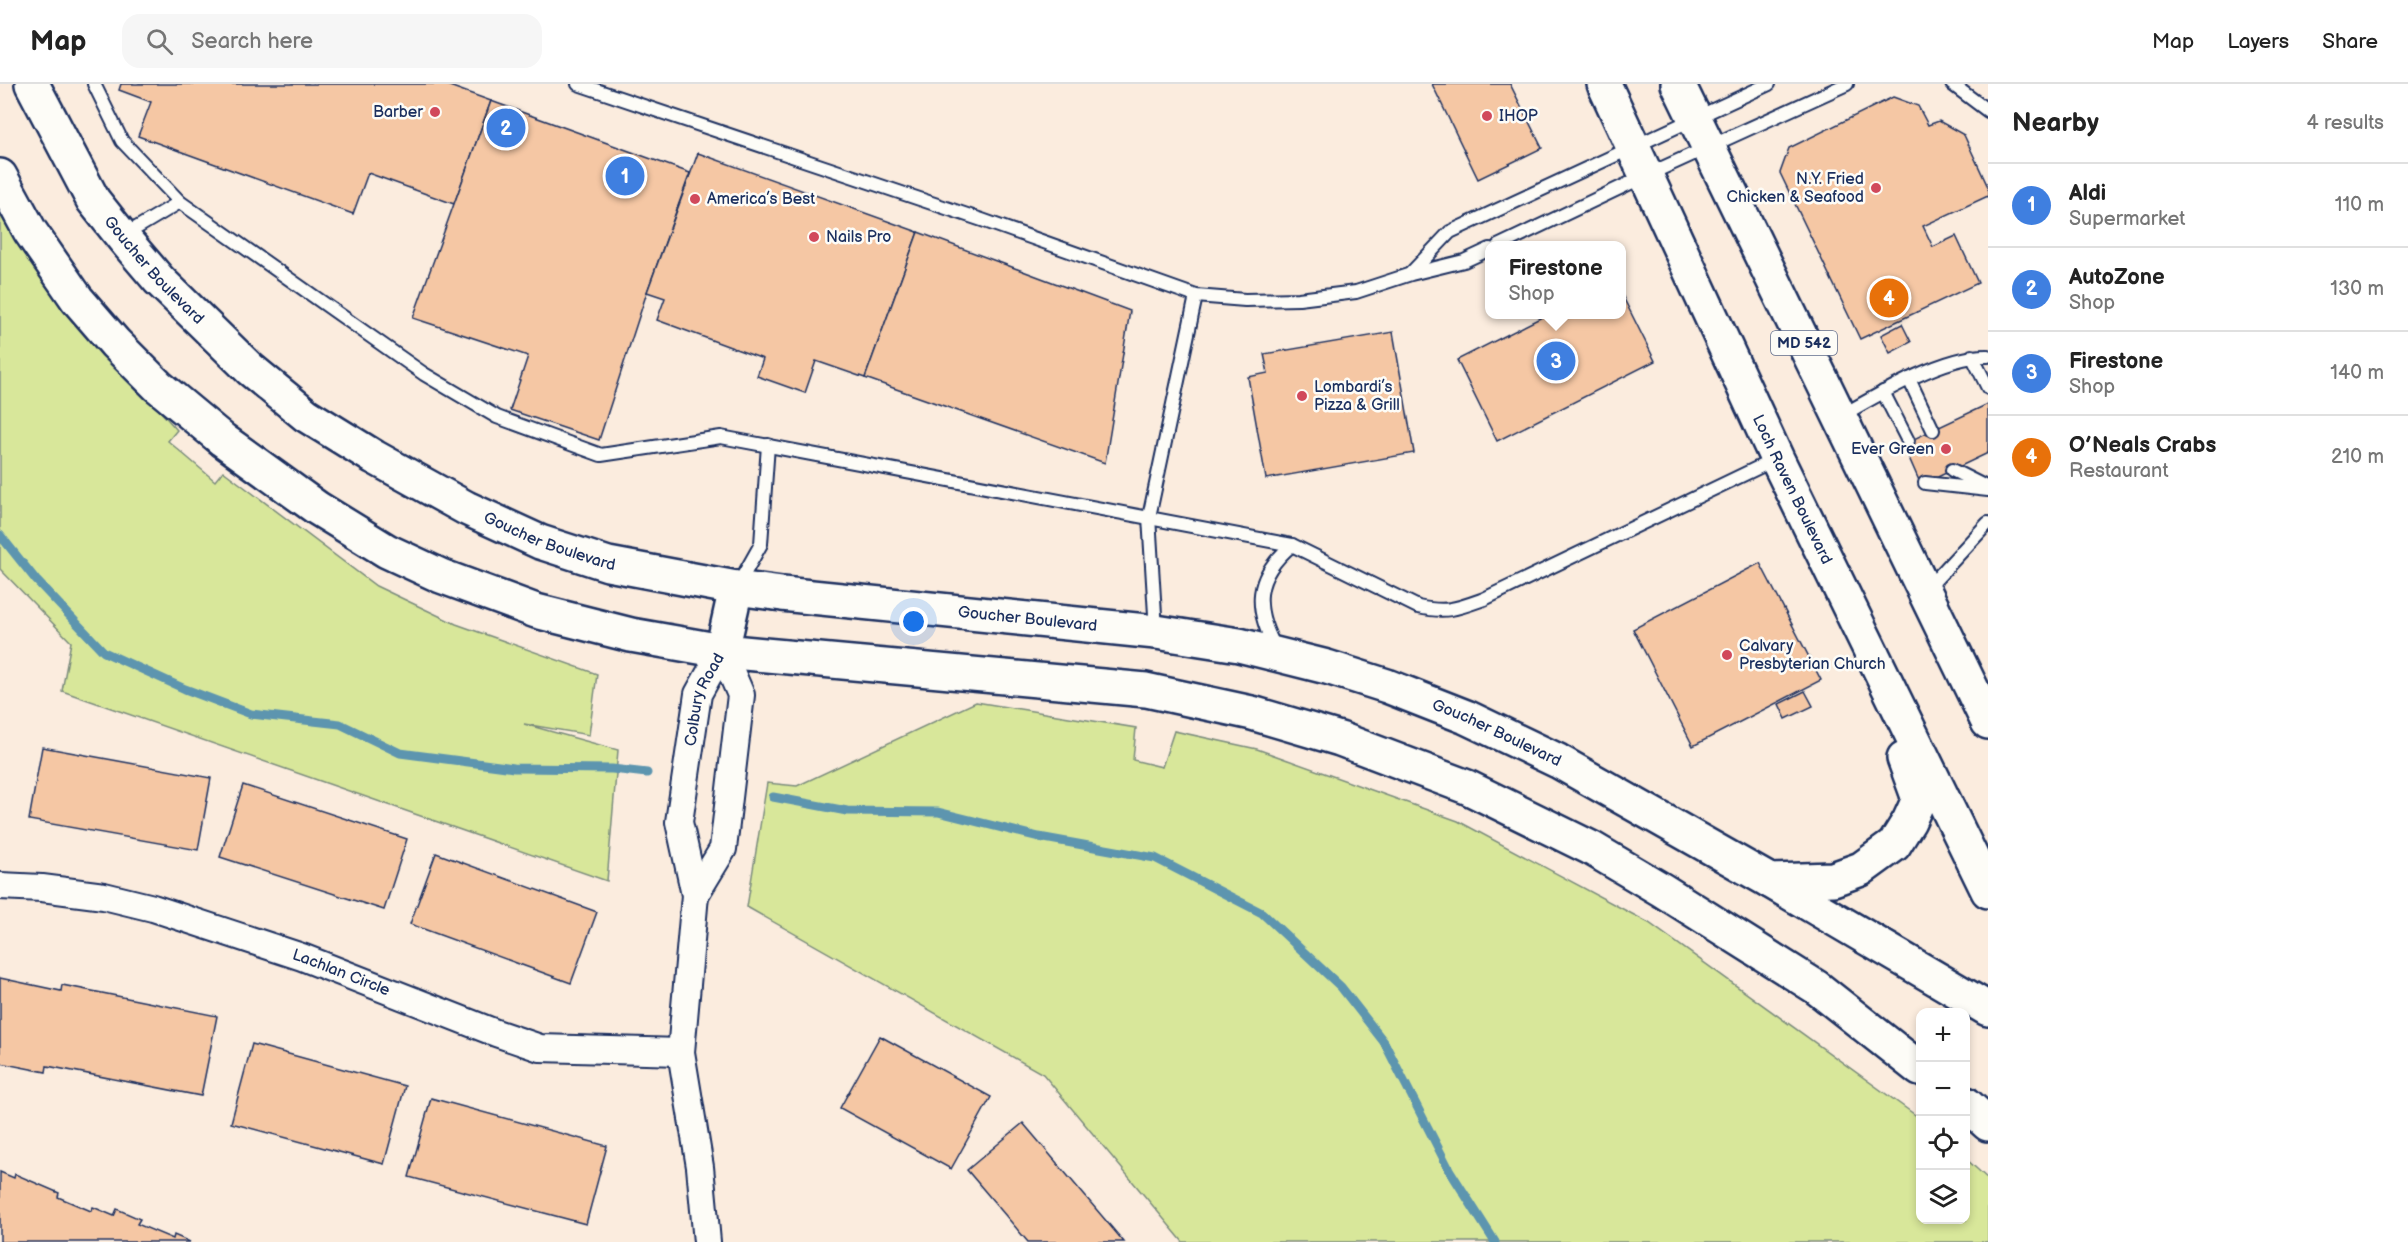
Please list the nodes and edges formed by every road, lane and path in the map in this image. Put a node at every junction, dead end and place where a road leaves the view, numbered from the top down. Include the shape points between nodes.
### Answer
1 (32, 84) edge
2 (94, 84) edge
3 (578, 84) edge
4 (1604, 84) edge
5 (1678, 84) edge
6 (1769, 84) edge
7 (1847, 84) edge
8 (1952, 84) edge
9 (607, 89) edge
10 (1988, 111) edge
11 (1694, 118) junction
12 (1633, 145) junction
13 (1708, 148) junction
14 (1647, 175) junction
15 (0, 176) edge
16 (180, 202) junction
17 (122, 237) junction
18 (1508, 241) edge
19 (1485, 251) edge
20 (1411, 274) junction
21 (1196, 296) junction
22 (1972, 356) junction
23 (1988, 356) edge
24 (1909, 379) junction
25 (1988, 388) edge
26 (1883, 392) junction
27 (1840, 417) junction
28 (1932, 430) dead end
29 (1908, 441) dead end
30 (768, 445) junction
31 (1777, 459) junction
32 (1952, 470) dead end
33 (1925, 483) dead end
34 (1988, 489) edge
35 (1149, 517) junction
36 (1988, 523) edge
37 (1292, 545) junction
38 (736, 588) junction
39 (1925, 591) junction
40 (1847, 601) junction
41 (1156, 632) junction
42 (722, 651) junction
43 (1280, 655) junction
44 (1988, 722) edge
45 (1977, 841) edge
46 (1770, 881) junction
47 (0, 886) edge
48 (1988, 891) edge
49 (695, 895) junction
50 (1988, 1009) edge
51 (681, 1052) junction
52 (1916, 1066) edge
53 (1970, 1108) edge
54 (1988, 1124) edge
55 (707, 1242) edge

1 - 17 main road, Goucher Boulevard via 93,200
2 - 16 lane via 122,141
3 - 9 lane
4 - 12 main road, Loch Raven Boulevard
5 - 11 main road, MD 542
6 - 11 lane
7 - 13 lane
8 - 10 lane
9 - 21 lane
11 - 12 lane
11 - 13 main road, MD 542
12 - 14 main road, Loch Raven Boulevard
12 - 20 lane via 1450,232
13 - 14 lane
13 - 27 main road, MD 542
14 - 18 lane
14 - 31 main road, Loch Raven Boulevard
15 - 42 main road via 30,231 77,299 115,343 158,386 223,440 318,508 387,551 441,576 536,611 631,635
16 - 17 lane
16 - 30 lane via 424,374 497,417 601,455 721,437
17 - 38 main road, Goucher Boulevard via 159,280 250,369 306,415 374,458 466,508 540,542 608,564
19 - 20 lane via 1464,261
20 - 21 lane via 1356,292 1299,299
21 - 35 lane
22 - 23 lane
22 - 24 lane
22 - 25 lane
24 - 26 lane
24 - 28 lane
26 - 27 lane
26 - 29 lane
27 - 39 main road, MD 542
30 - 35 lane
30 - 38 lane via 761,544
31 - 37 lane via 1456,609 1418,607
31 - 40 main road, Loch Raven Boulevard
32 - 34 lane
33 - 34 lane
35 - 37 lane
35 - 41 lane
36 - 39 lane
37 - 43 lane via 1273,565 1259,596 1266,631
38 - 41 main road, Goucher Boulevard
38 - 42 main road
39 - 44 main road, MD 542
40 - 45 main road, Loch Raven Boulevard
40 - 46 main road via 1919,799 1894,845 1861,869 1833,879
41 - 43 main road, Goucher Boulevard
42 - 49 street, Colbury Road via 698,694 679,822
42 - 49 street, Colbury Road via 741,694 723,849
42 - 52 main road via 1146,690 1252,713 1341,740 1467,787 1591,848 1816,987
43 - 46 main road, Goucher Boulevard via 1387,686 1466,717 1558,761
45 - 48 main road, Loch Raven Boulevard
46 - 50 main road, Goucher Boulevard
47 - 51 street, Lachlan Circle via 42,888 153,908 302,957 540,1048
49 - 51 street, Colbury Road
51 - 55 street, Colbury Road via 700,1167
53 - 54 main road

